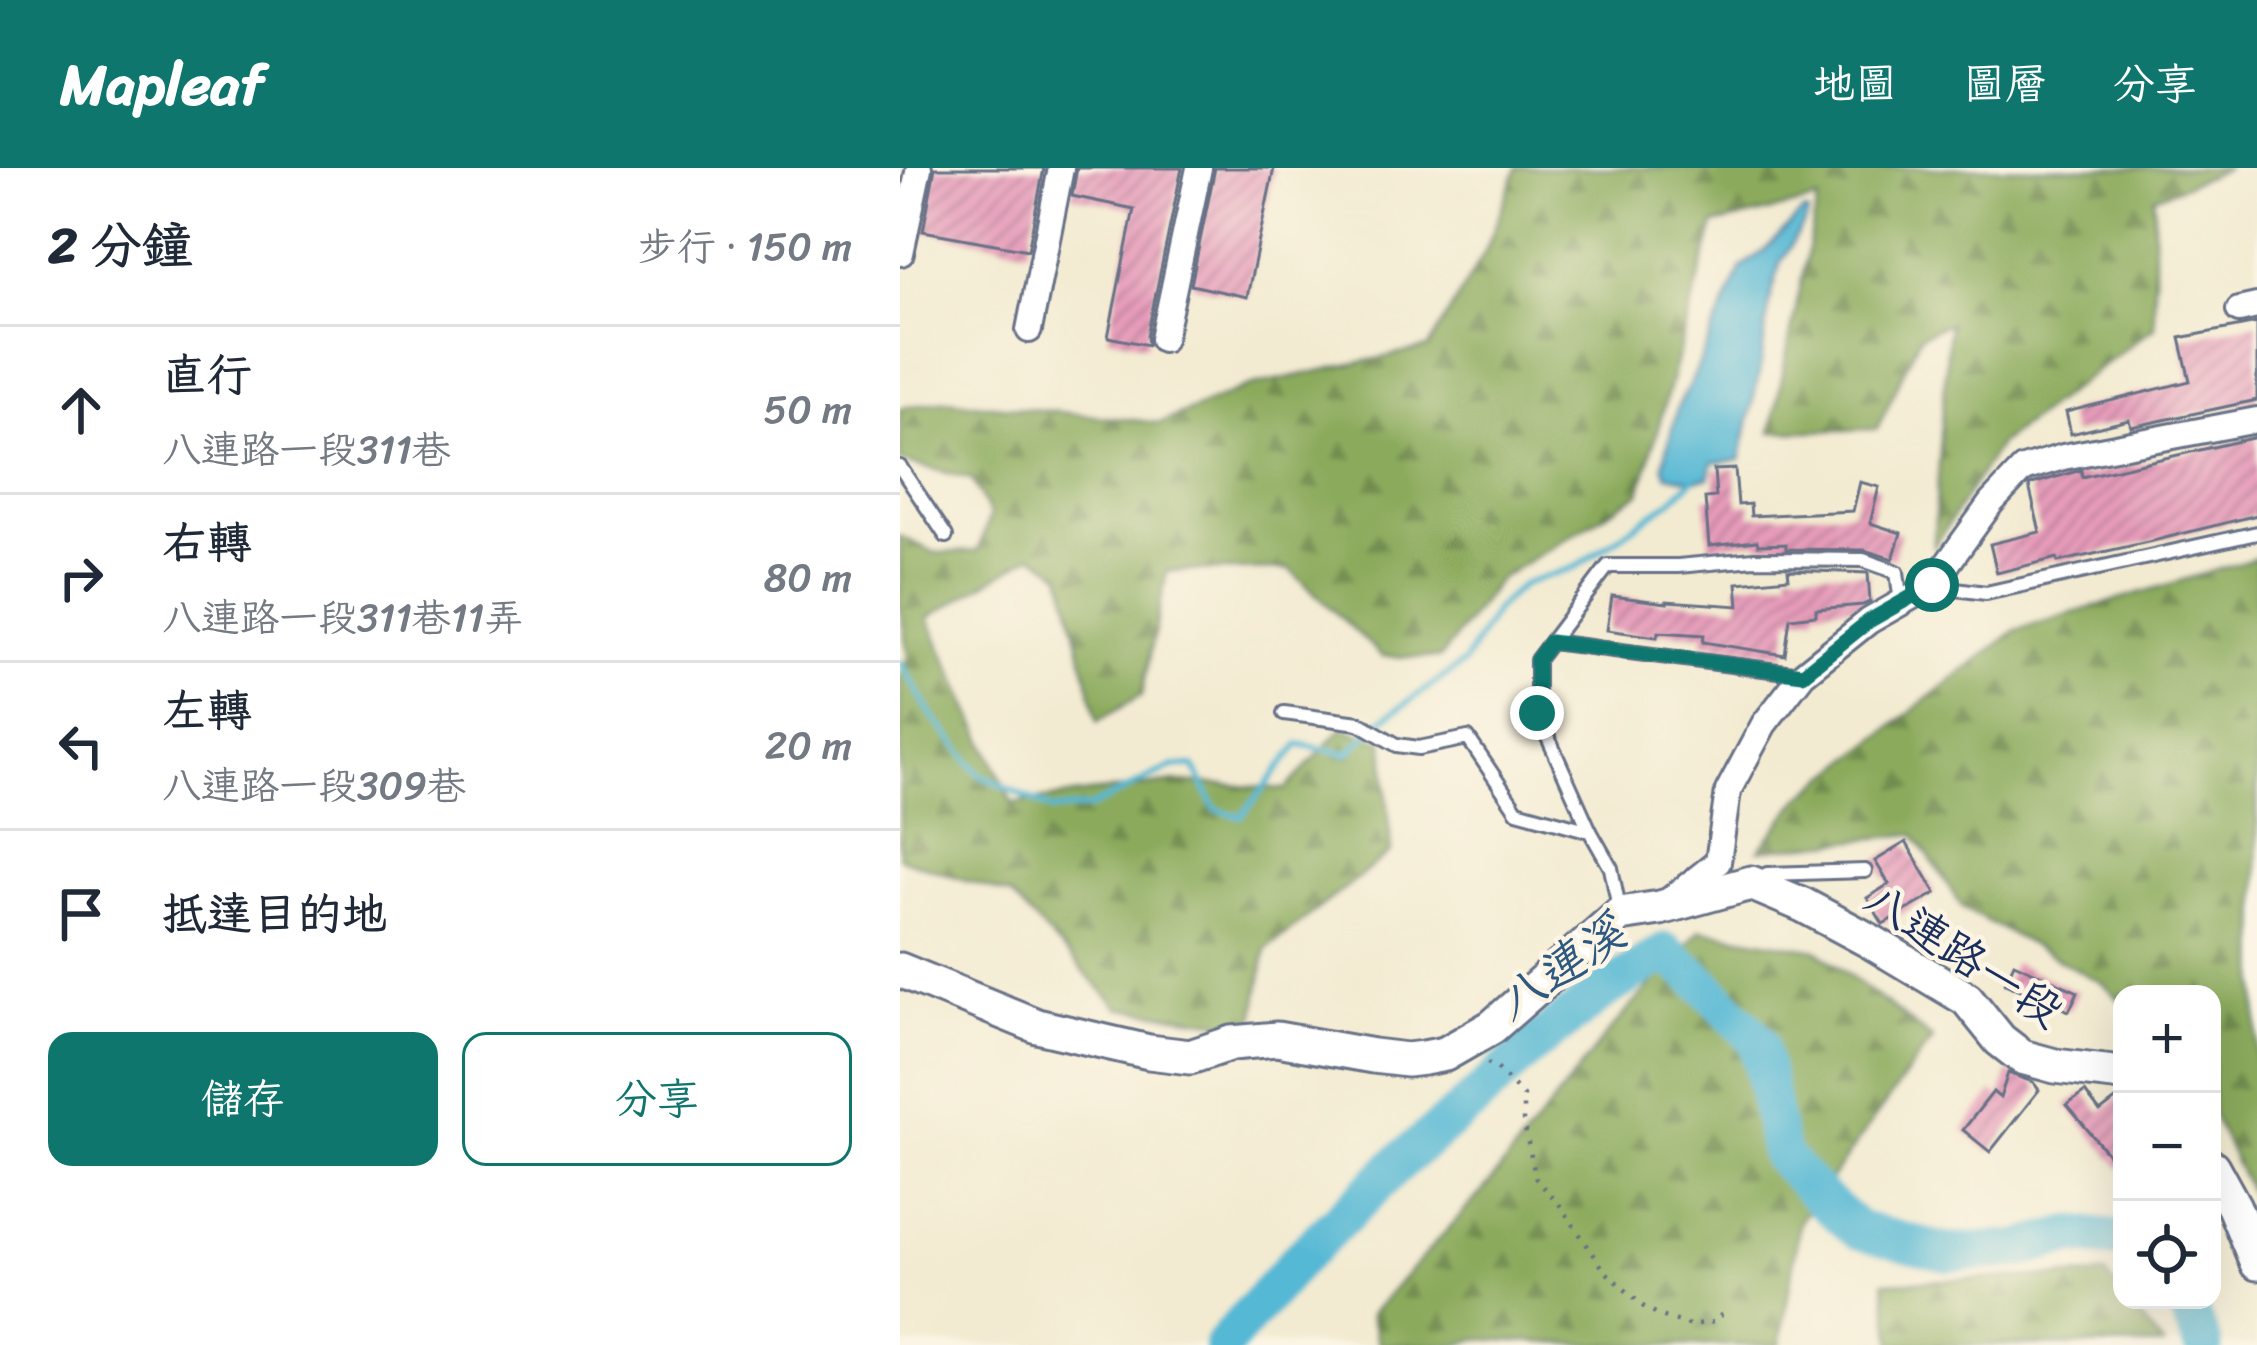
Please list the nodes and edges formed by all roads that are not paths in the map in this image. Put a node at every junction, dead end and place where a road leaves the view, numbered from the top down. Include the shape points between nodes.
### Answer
1 (919, 168) edge
2 (1061, 168) edge
3 (1199, 168) edge
4 (901, 253) edge
5 (1029, 330) dead end
6 (1163, 338) dead end
7 (2257, 420) edge
8 (900, 466) edge
9 (2257, 533) edge
10 (946, 536) dead end
11 (1932, 585) junction
12 (1901, 603) junction
13 (1550, 642) junction
14 (1803, 674) junction
15 (1284, 713) dead end
16 (1590, 831) junction
17 (1865, 871) dead end
18 (1751, 883) junction
19 (1660, 908) junction
20 (1620, 914) junction
21 (900, 970) edge
22 (2113, 1073) edge
23 (2221, 1183) edge
24 (2257, 1263) edge

1 - 4 street
2 - 5 street
3 - 6 street
7 - 11 street via 2024,469
8 - 10 lane
9 - 11 lane via 1986,593
11 - 12 street
12 - 13 lane via 1897,572 1863,560 1608,566
12 - 14 street
13 - 14 lane
13 - 16 lane via 1537,660 1537,713
14 - 19 street via 1728,791 1718,862
15 - 16 lane via 1359,723 1419,748 1468,738 1517,811
16 - 20 lane via 1611,868
17 - 18 lane via 1767,874
18 - 19 street
18 - 22 street, 八連路一段 via 1967,999 2022,1057
19 - 20 street
20 - 21 street via 1492,1027 1444,1054 1407,1060 1277,1039 1190,1057 1149,1052 1037,1026
23 - 24 street

